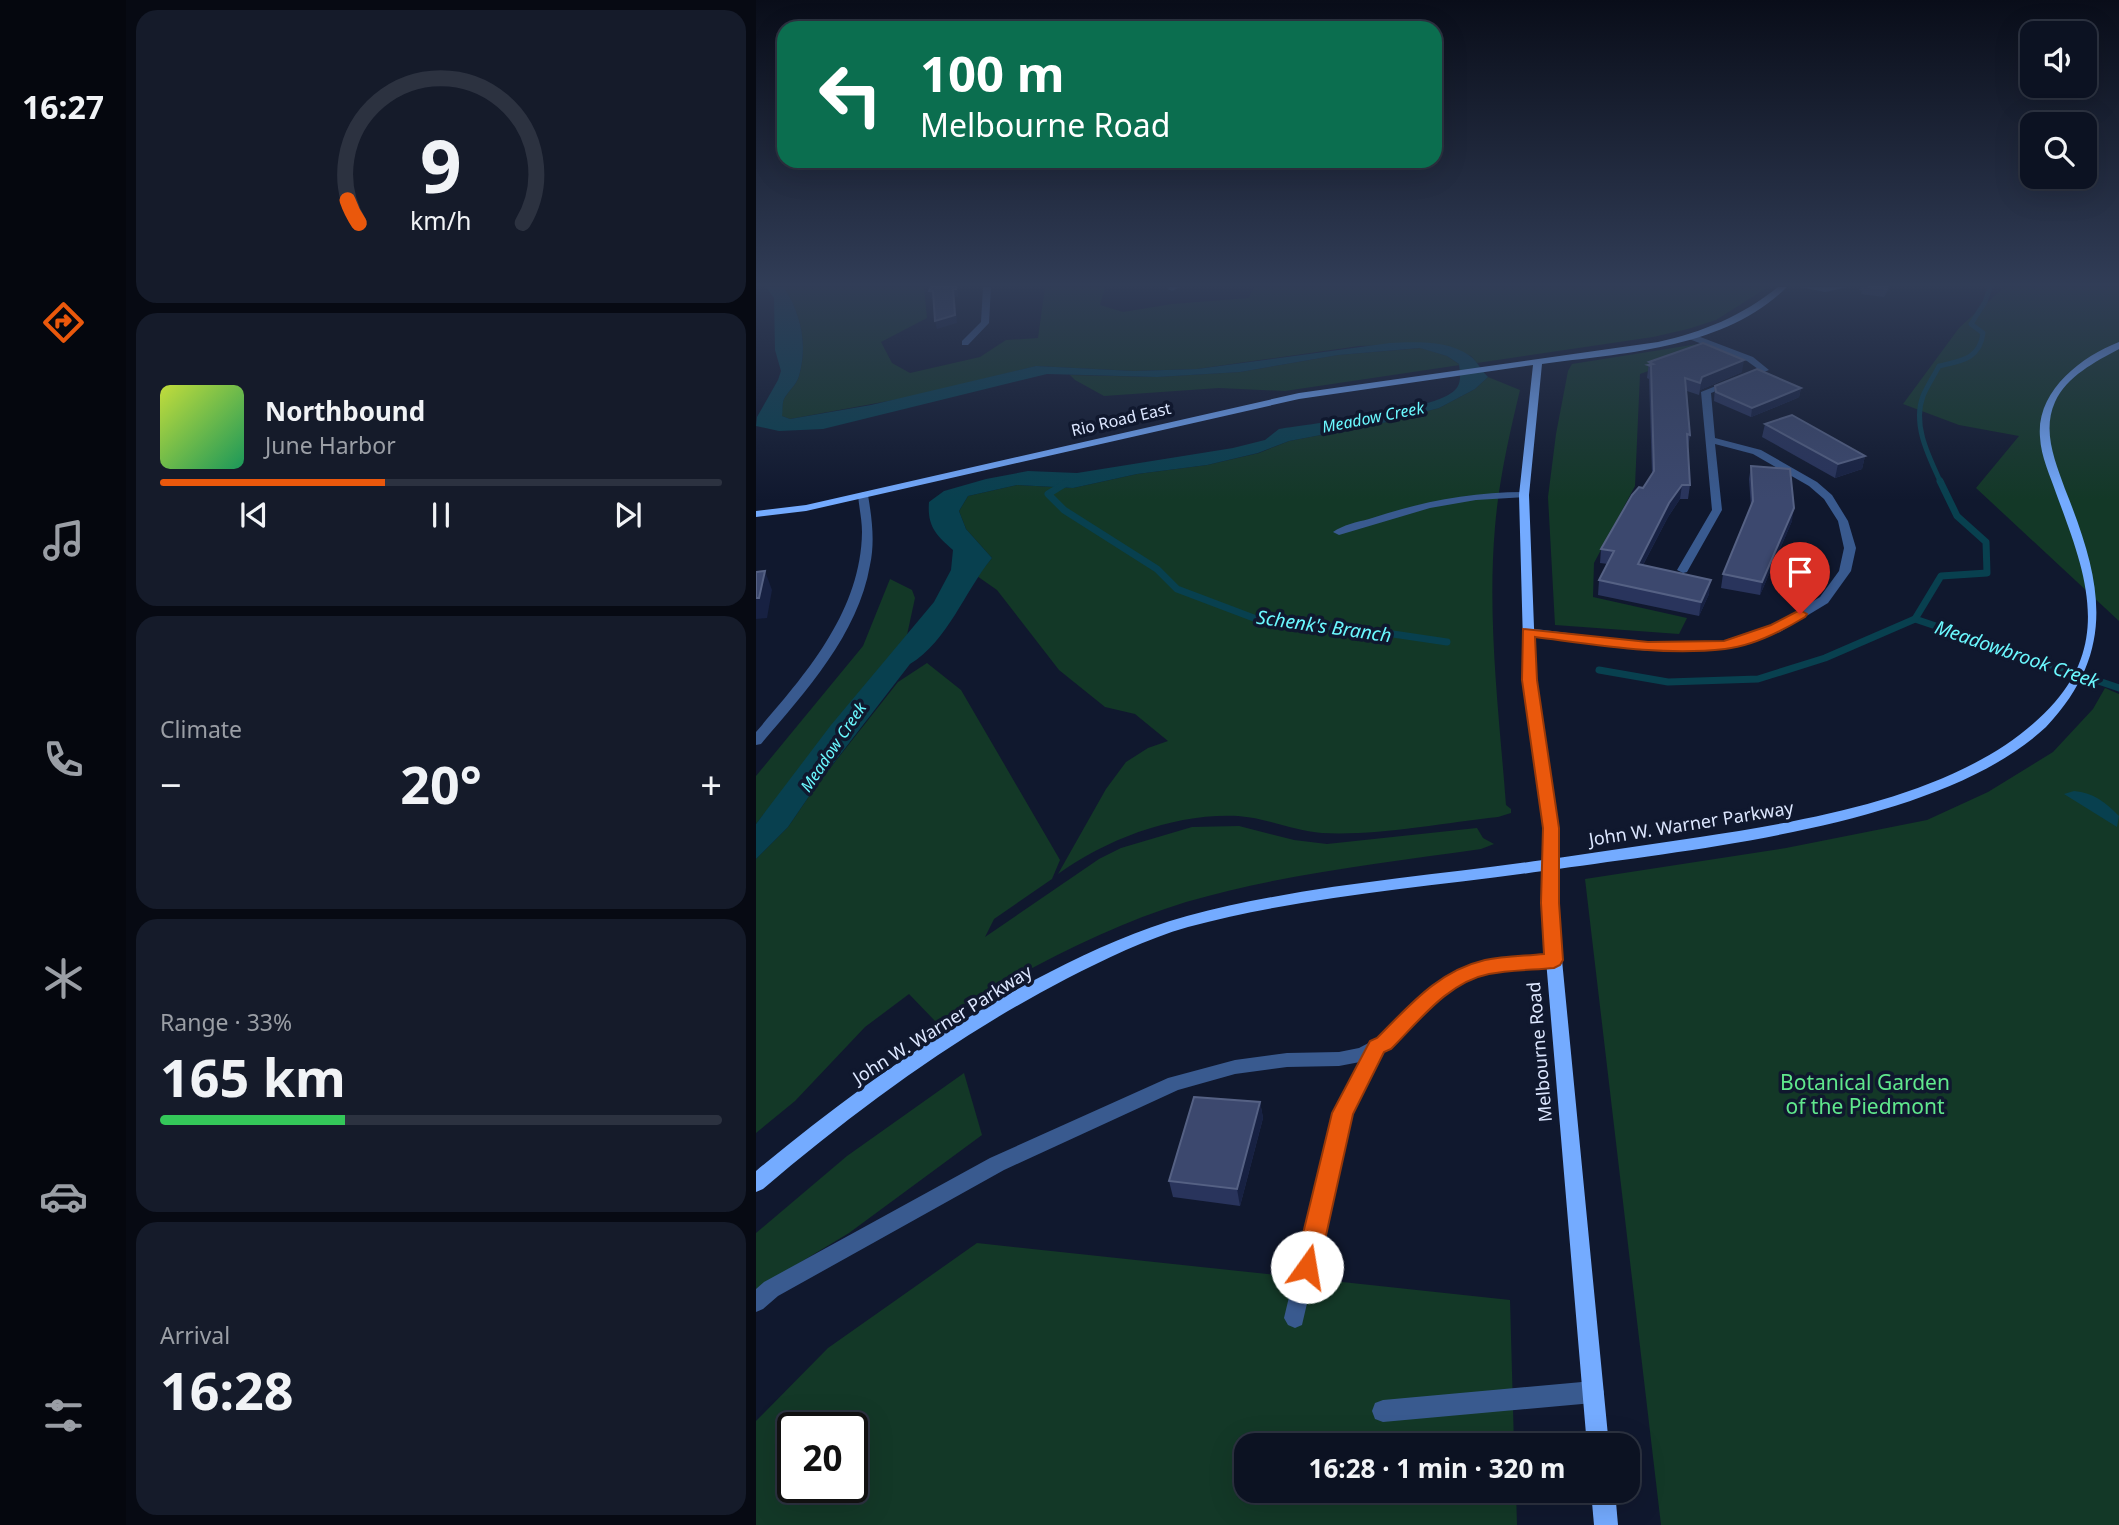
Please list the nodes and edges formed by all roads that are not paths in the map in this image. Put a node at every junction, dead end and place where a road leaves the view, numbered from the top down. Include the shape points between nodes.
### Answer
1 (1567, 358) edge
2 (1749, 358) edge
3 (2096, 358) edge
4 (1538, 363) junction
5 (1710, 440) junction
6 (863, 495) junction
7 (1524, 495) junction
8 (756, 514) edge
9 (1339, 532) dead end
10 (1683, 570) dead end
11 (1528, 632) junction
12 (756, 741) edge
13 (1550, 865) junction
14 (1554, 960) junction
15 (1377, 1047) junction
16 (756, 1183) edge
17 (756, 1302) edge
18 (1295, 1318) dead end
19 (1593, 1392) junction
20 (1383, 1411) dead end
21 (1597, 1433) edge
22 (1604, 1503) edge
23 (1606, 1525) edge

1 - 4 street, Rio Road East
2 - 5 street via 1765,370 1706,392
3 - 13 street, John W. Warner Parkway via 2056,391 2044,423 2050,464 2090,571 2095,622 2089,655 2054,713 2001,754 1965,774 1903,798 1758,833
4 - 6 street, Rio Road East via 1411,378 1251,406
4 - 7 street, Melbourne Road
5 - 10 street via 1717,510
5 - 11 street via 1757,452 1828,497 1843,522 1850,548 1845,571 1824,600 1776,628 1726,645 1648,647
6 - 8 street, Rio Road East
6 - 12 street via 869,545 854,604 828,650
7 - 9 street via 1465,497 1407,508
7 - 11 street, Melbourne Road
11 - 13 street, Melbourne Road via 1530,680 1551,828
13 - 14 street, Melbourne Road
13 - 16 street, John W. Warner Parkway via 1276,903 1183,923 1114,949 1033,989 897,1071 827,1122
14 - 15 street via 1487,967 1460,976 1437,991
14 - 19 street, Melbourne Road
15 - 17 street via 1339,1059 1236,1067 1174,1083 997,1164 771,1289
15 - 18 street via 1342,1113
19 - 20 street
19 - 21 street, Melbourne Road
22 - 23 street

